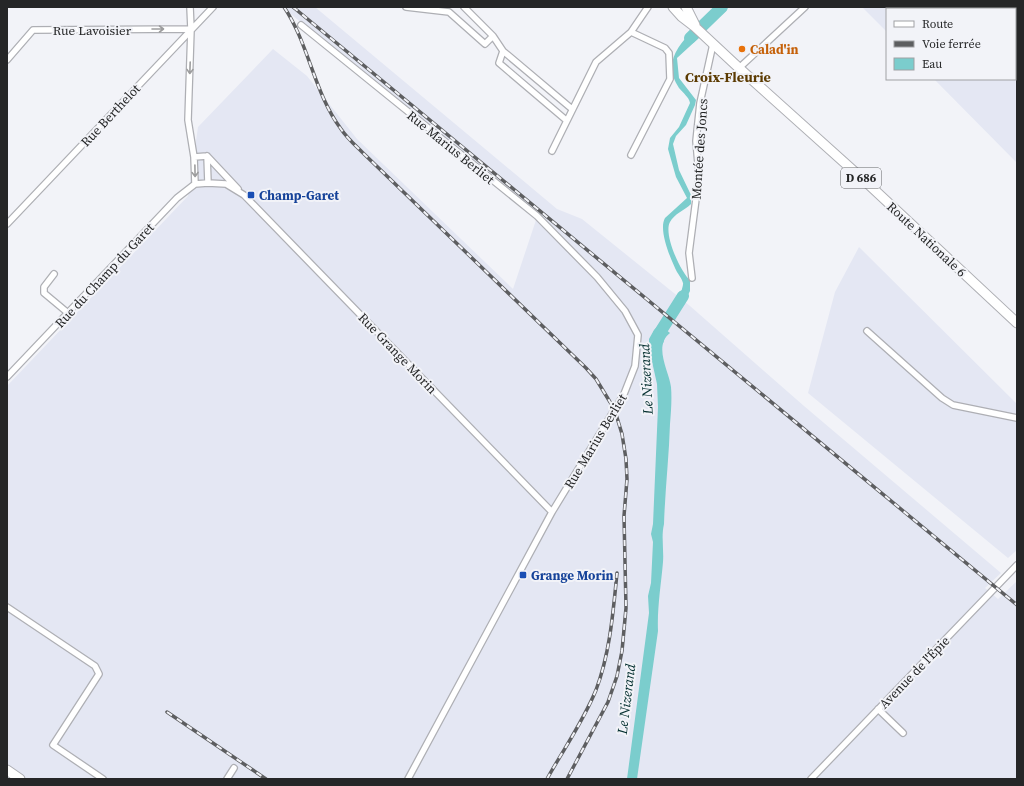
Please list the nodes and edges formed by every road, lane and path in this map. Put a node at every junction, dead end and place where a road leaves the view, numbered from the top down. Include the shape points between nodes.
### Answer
1 (190, 7) edge
2 (213, 7) edge
3 (406, 7) edge
4 (464, 7) edge
5 (648, 7) edge
6 (673, 7) edge
7 (686, 7) edge
8 (804, 7) edge
9 (301, 25) dead end
10 (695, 27) junction
11 (191, 29) junction
12 (631, 32) junction
13 (493, 36) junction
14 (713, 44) junction
15 (503, 51) junction
16 (7, 60) edge
17 (739, 68) junction
18 (572, 109) junction
19 (566, 120) junction
20 (552, 150) dead end
21 (631, 155) dead end
22 (207, 156) junction
23 (194, 157) junction
24 (208, 183) junction
25 (195, 184) junction
26 (244, 195) junction
27 (7, 224) edge
28 (54, 274) dead end
29 (692, 278) dead end
30 (68, 313) junction
31 (1017, 323) edge
32 (868, 331) dead end
33 (7, 377) edge
34 (1017, 418) edge
35 (552, 512) junction
36 (1017, 565) edge
37 (7, 607) edge
38 (878, 709) junction
39 (903, 733) dead end
40 (234, 768) dead end
41 (7, 770) edge
42 (20, 779) edge
43 (103, 779) edge
44 (227, 779) edge
45 (408, 779) edge
46 (811, 779) edge

1 - 11 street
2 - 11 street, Rue Berthelot
3 - 13 street via 449,12 485,44
4 - 13 street
5 - 12 street
6 - 10 main road, Route Nationale 6 / D 686
7 - 10 main road, Route Nationale 6 / D 686
8 - 17 street
9 - 35 street, Rue Marius Berliet via 537,216 598,276 625,311 638,335 635,366 627,387 615,411
10 - 14 main road, Route Nationale 6 / D 686
16 -> 11 street, Rue Lavoisier via 33,30
11 -> 23 street via 188,120
11 - 27 street, Rue Berthelot
12 - 18 street via 596,62
12 - 21 street via 669,53 670,79
13 - 15 street
14 - 17 main road, Route Nationale 6 / D 686
14 - 29 street, Montée des Joncs via 700,102 696,141 699,176 689,253
15 - 18 street
15 - 19 street via 499,63
17 - 31 main road, Route Nationale 6 / D 686
18 - 19 street
19 - 20 street
22 - 23 street
22 - 24 street
22 - 26 street, Rue Grange Morin
23 -> 25 street
24 - 25 street
24 - 26 street, Rue Grange Morin via 226,184
25 - 30 street, Rue du Champ du Garet via 177,198
26 - 35 street, Rue Grange Morin
28 - 30 street via 44,287 44,293
30 - 33 street, Rue du Champ du Garet
32 - 34 street via 953,405
35 - 45 street, Rue Marius Berliet
36 - 38 street, Avenue de l'Épie
37 - 43 street via 95,666 99,674 53,745
38 - 39 street
38 - 46 street, Avenue de l'Épie
40 - 44 street
41 - 42 main road

